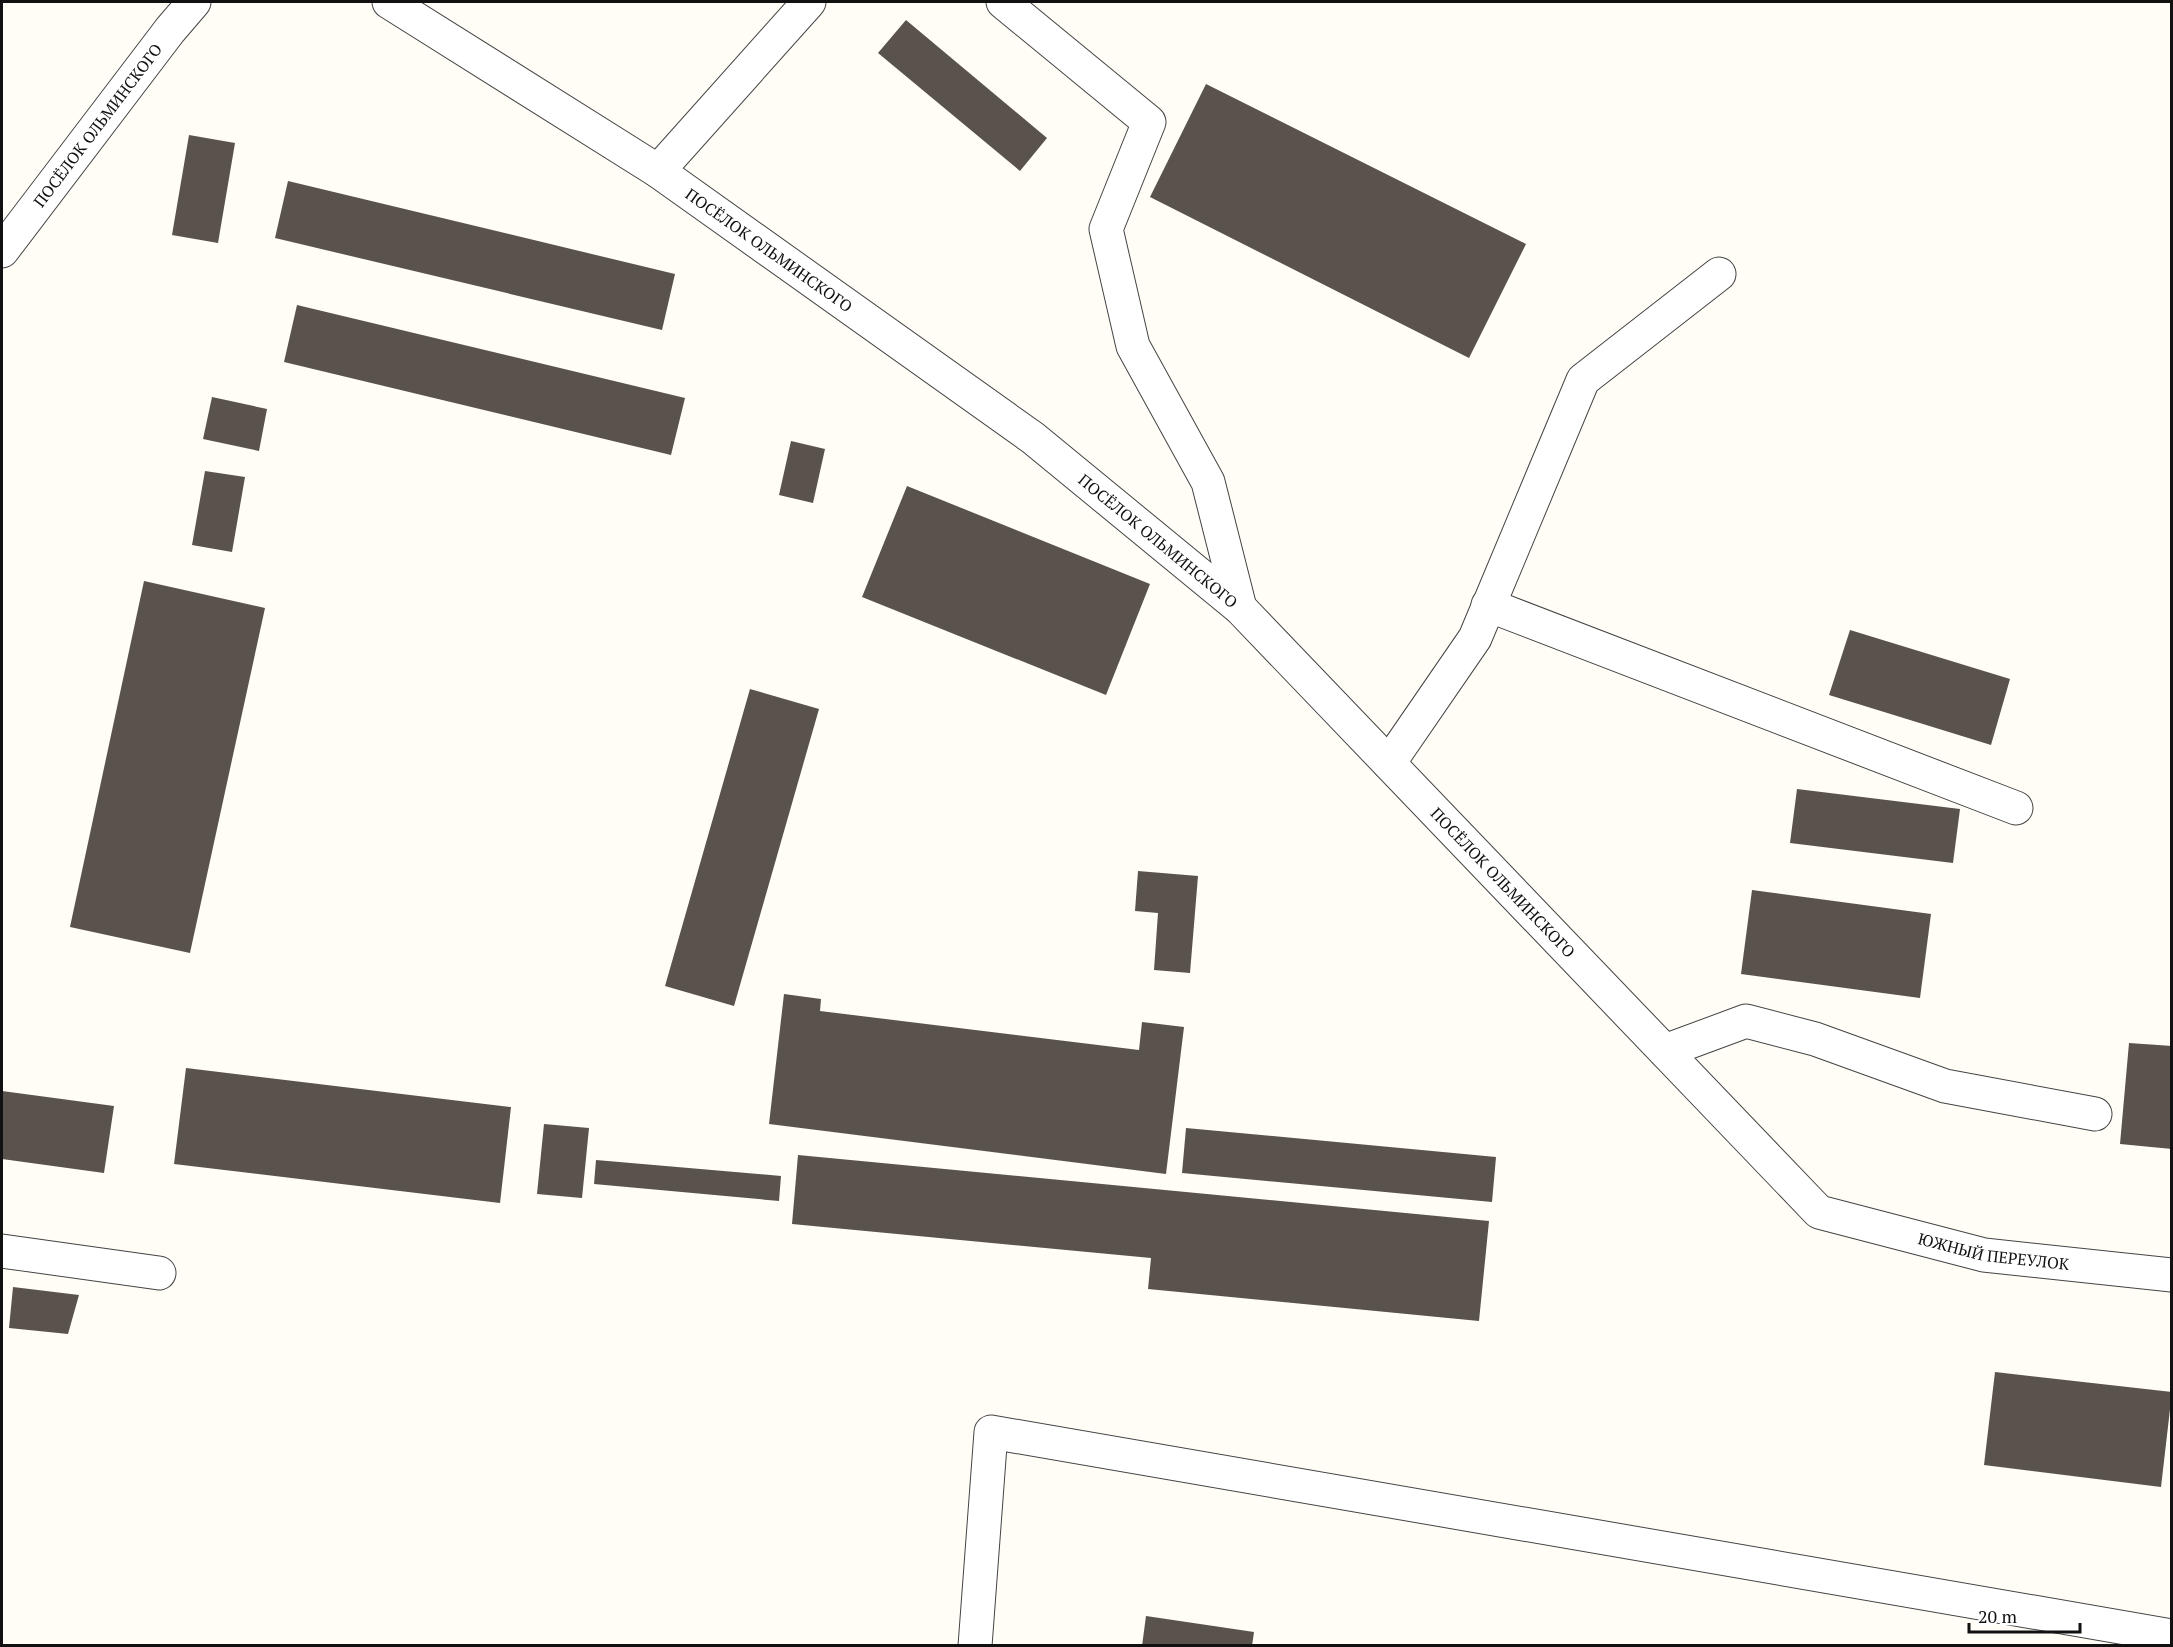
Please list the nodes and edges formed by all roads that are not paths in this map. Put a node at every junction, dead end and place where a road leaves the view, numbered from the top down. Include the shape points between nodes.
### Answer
1 (194, 2) edge
2 (389, 2) edge
3 (809, 2) edge
4 (1004, 2) edge
5 (658, 171) junction
6 (2, 251) edge
7 (1719, 274) dead end
8 (1488, 605) junction
9 (1240, 609) junction
10 (1389, 763) junction
11 (2016, 808) dead end
12 (1665, 1051) junction
13 (2095, 1114) dead end
14 (1819, 1212) joint
15 (2, 1251) edge
16 (159, 1273) dead end
17 (2172, 1275) edge
18 (2172, 1636) edge
19 (975, 1646) edge

1 - 6 street, ПОСЁЛОК ОЛЬМИНСКОГО
2 - 5 street, ПОСЁЛОК ОЛЬМИНСКОГО
3 - 5 street
4 - 9 street via 1149,122 1106,229 1133,346 1208,482
5 - 9 street, ПОСЁЛОК ОЛЬМИНСКОГО via 1033,438
7 - 8 street via 1582,380
8 - 10 street via 1475,638
8 - 11 street
9 - 10 street, ПОСЁЛОК ОЛЬМИНСКОГО
10 - 12 street, ПОСЁЛОК ОЛЬМИНСКОГО
12 - 13 street via 1746,1021 1815,1039 1945,1086
12 - 14 street, ПОСЁЛОК ОЛЬМИНСКОГО
14 - 17 street, ЮЖНЫЙ ПЕРЕУЛОК via 1984,1255
15 - 16 street
18 - 19 street via 991,1432

